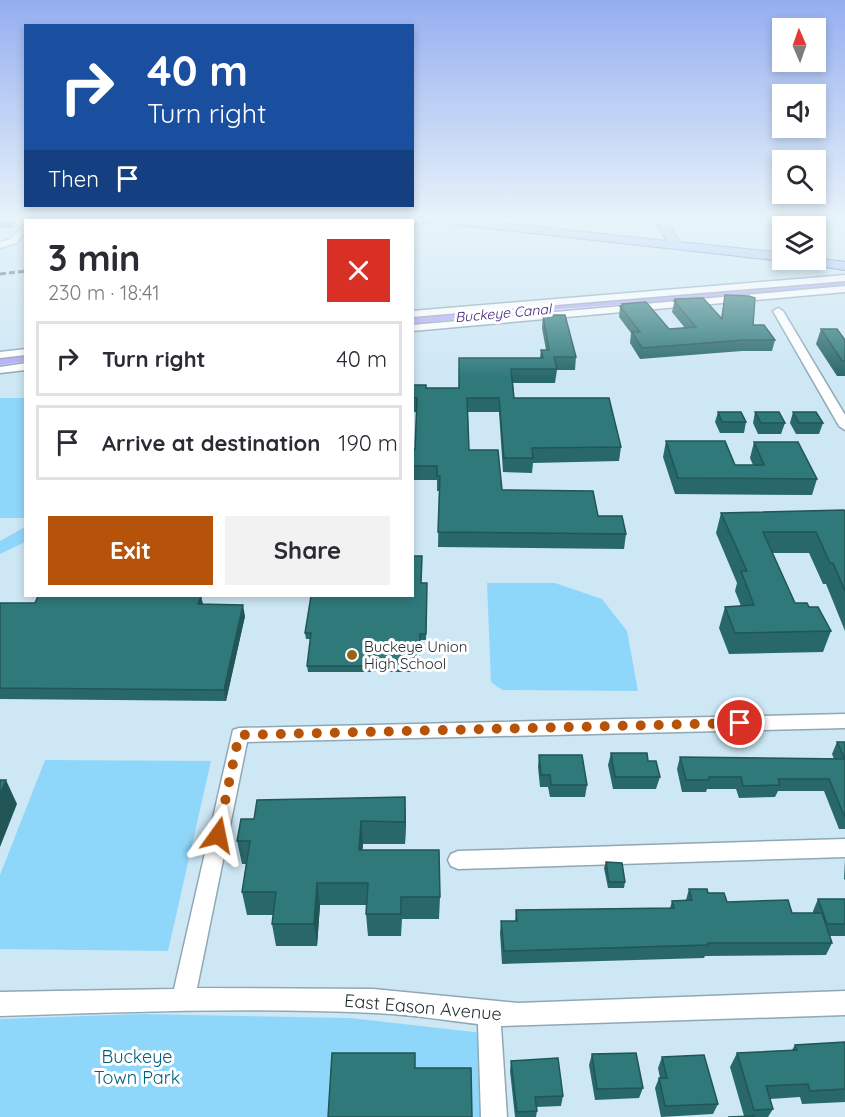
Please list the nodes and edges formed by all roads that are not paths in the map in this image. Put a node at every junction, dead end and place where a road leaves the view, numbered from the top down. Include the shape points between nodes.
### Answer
1 (845, 278) edge
2 (845, 289) edge
3 (778, 311) dead end
4 (414, 314) edge
5 (414, 328) edge
6 (24, 351) edge
7 (0, 355) edge
8 (24, 366) edge
9 (0, 370) edge
10 (845, 426) edge
11 (845, 721) edge
12 (845, 848) edge
13 (458, 860) dead end
14 (183, 998) junction
15 (845, 1003) edge
16 (0, 1004) edge
17 (489, 1014) junction
18 (494, 1117) edge

1 - 4 street
2 - 5 street
3 - 10 street
6 - 7 street
8 - 9 street
11 - 14 street via 239,735
12 - 13 street
14 - 16 street, East Eason Avenue
14 - 17 street, East Eason Avenue via 377,1001
15 - 17 street, East Eason Avenue
17 - 18 street

